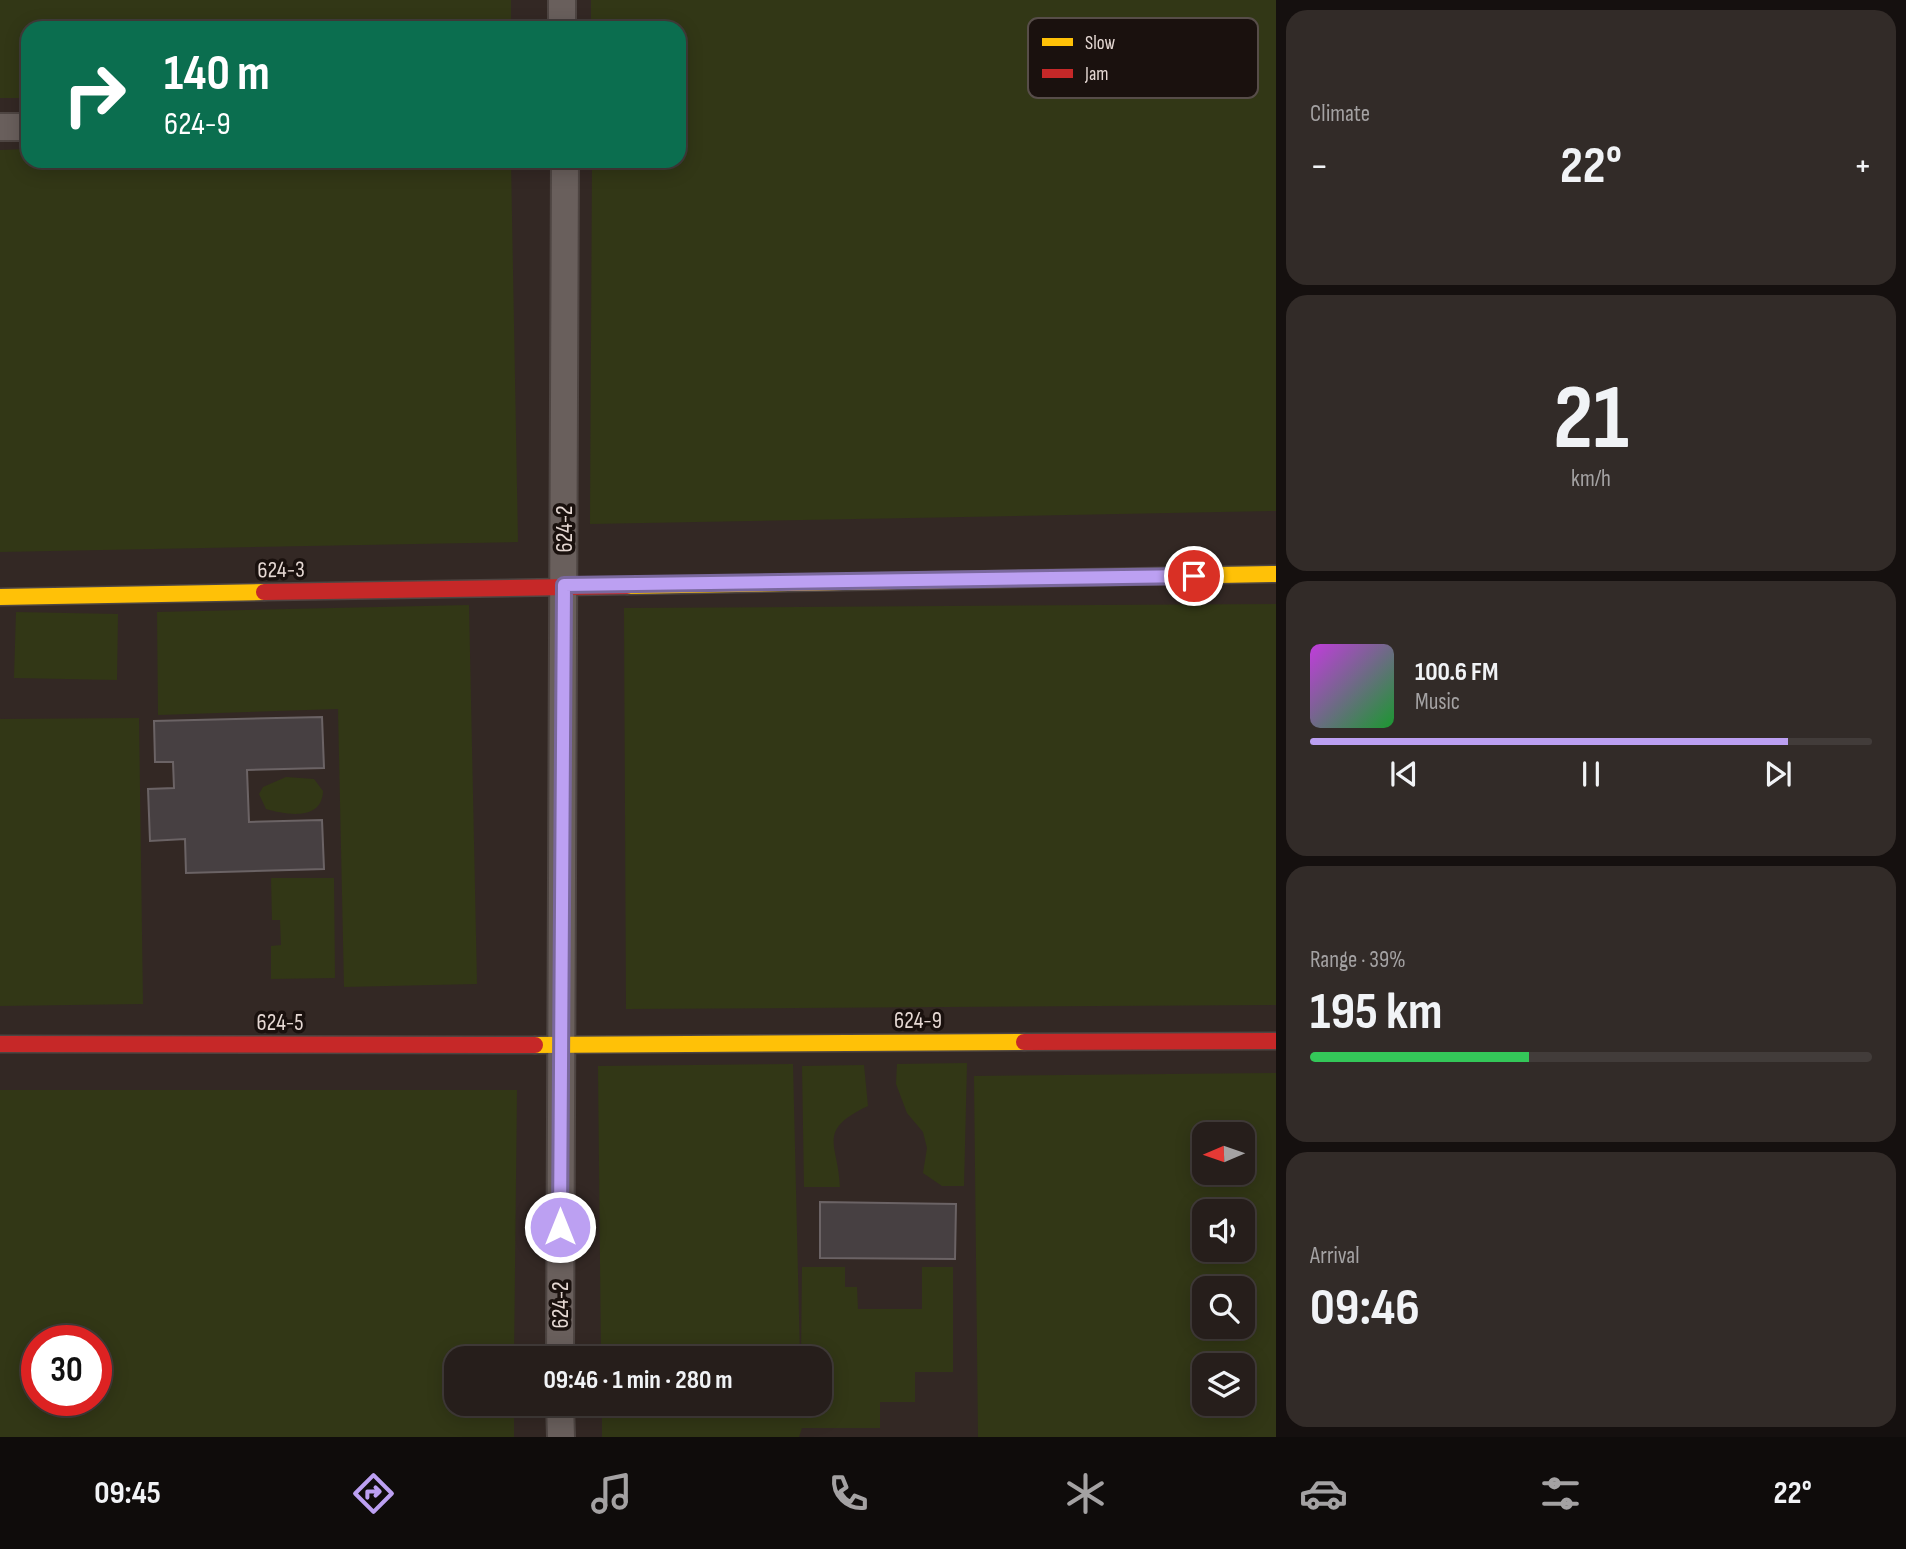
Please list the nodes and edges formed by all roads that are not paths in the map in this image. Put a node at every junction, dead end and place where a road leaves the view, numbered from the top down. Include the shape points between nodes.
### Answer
1 (562, 0) edge
2 (562, 21) edge
3 (0, 127) edge
4 (21, 127) edge
5 (565, 168) edge
6 (1276, 574) edge
7 (564, 585) junction
8 (0, 597) edge
9 (1276, 1041) edge
10 (0, 1044) edge
11 (559, 1045) junction
12 (560, 1346) edge
13 (561, 1416) edge
14 (561, 1437) edge

1 - 2 street
3 - 4 street
5 - 7 street, 624-2
6 - 7 street
7 - 8 street, 624-3
7 - 11 street, 624-2
9 - 11 street, 624-9
10 - 11 street, 624-5
11 - 12 street, 624-2
13 - 14 street

